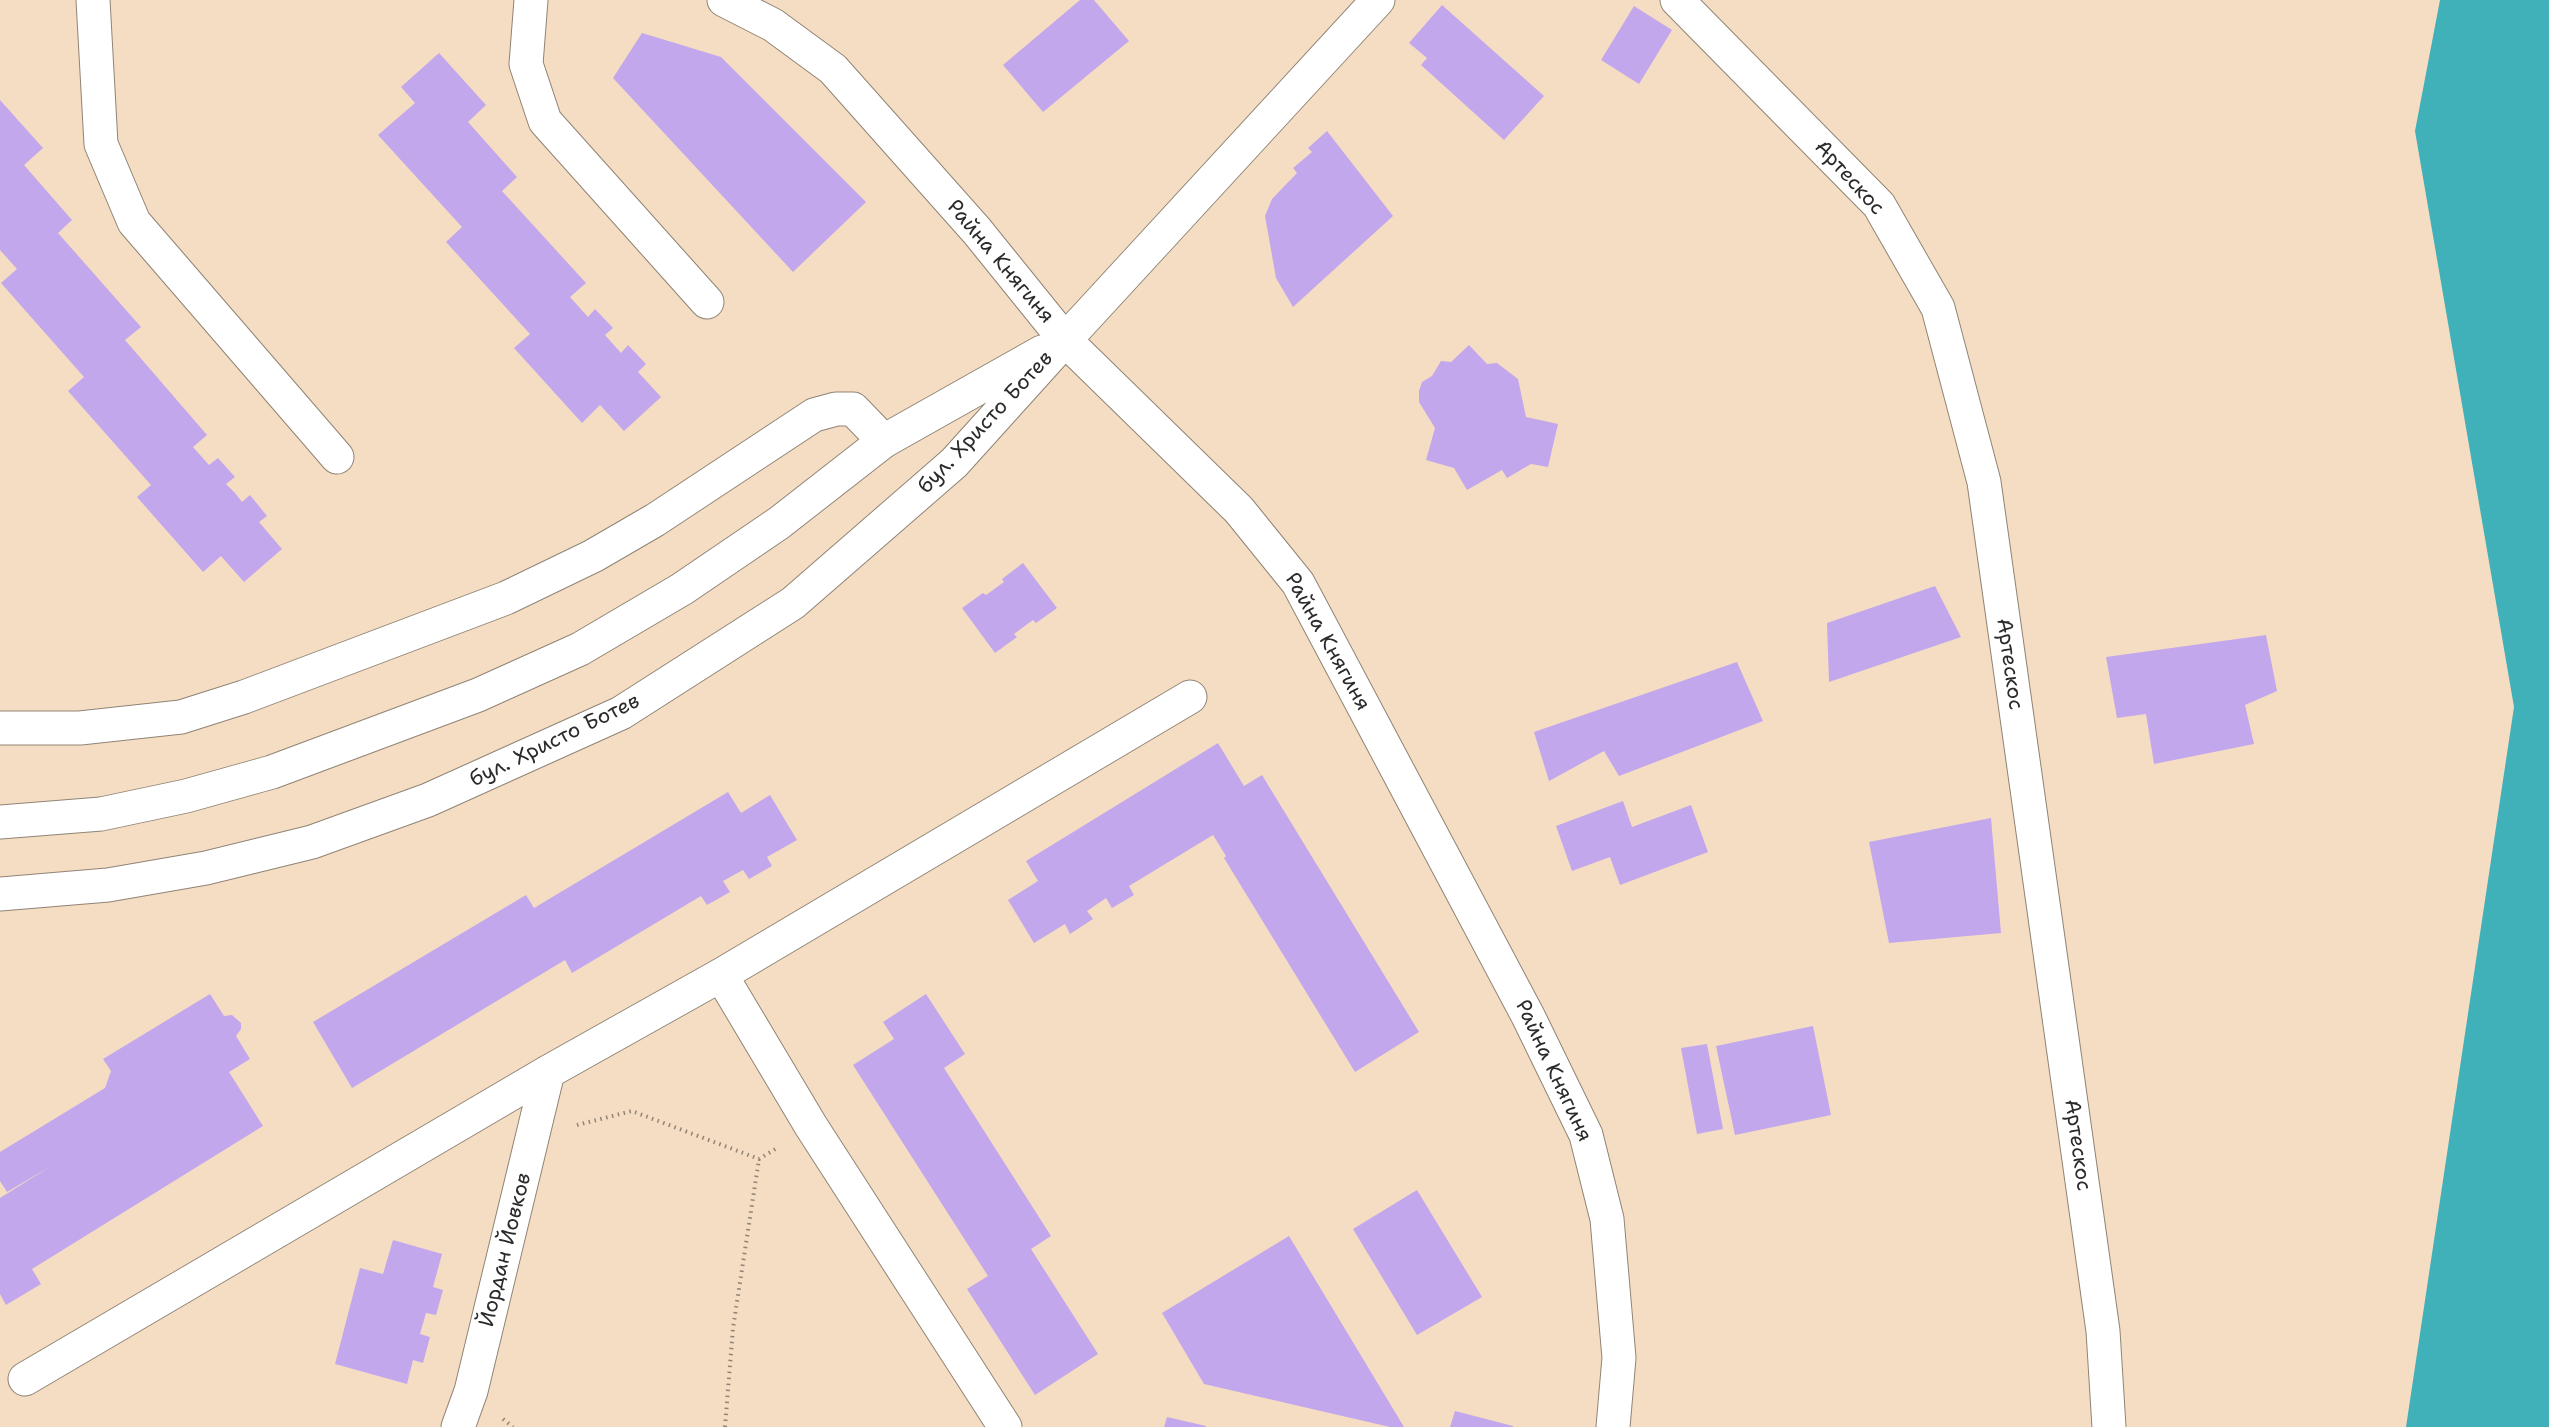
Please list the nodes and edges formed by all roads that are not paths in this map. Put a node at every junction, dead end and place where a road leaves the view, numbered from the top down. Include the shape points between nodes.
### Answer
1 (93, 0) edge
2 (531, 0) edge
3 (724, 0) edge
4 (1378, 0) edge
5 (1677, 0) edge
6 (707, 302) dead end
7 (1065, 340) junction
8 (884, 441) junction
9 (337, 457) dead end
10 (1190, 697) dead end
11 (0, 728) edge
12 (0, 822) edge
13 (0, 894) edge
14 (721, 975) junction
15 (549, 1072) junction
16 (25, 1379) dead end
17 (458, 1427) edge
18 (1005, 1427) edge
19 (1613, 1427) edge
20 (2109, 1427) edge

1 - 9 street via 101,144 134,222
2 - 6 street via 526,64 545,121
3 - 7 street, Райна Княгиня via 773,25 833,69 977,231
4 - 7 street
5 - 20 street, Артескос via 1879,205 1938,308 1984,482 2103,1331
7 - 8 street, бул. Христо Ботев
7 - 13 street, бул. Христо Ботев via 954,463 793,603 621,713 428,800 312,842 206,868 108,885
7 - 19 street, Райна Княгиня via 1239,510 1298,583 1528,1016 1586,1134 1607,1219 1619,1358
8 - 11 street via 853,409 814,415 593,556 506,598 244,698 181,717 80,728
8 - 12 street, бул. Христо Ботев via 779,523 681,589 580,649 478,695 272,772 186,796 101,814
10 - 14 street
14 - 15 street
14 - 18 street via 810,1126
15 - 16 street
15 - 17 street, Йордан Йовков via 471,1391

